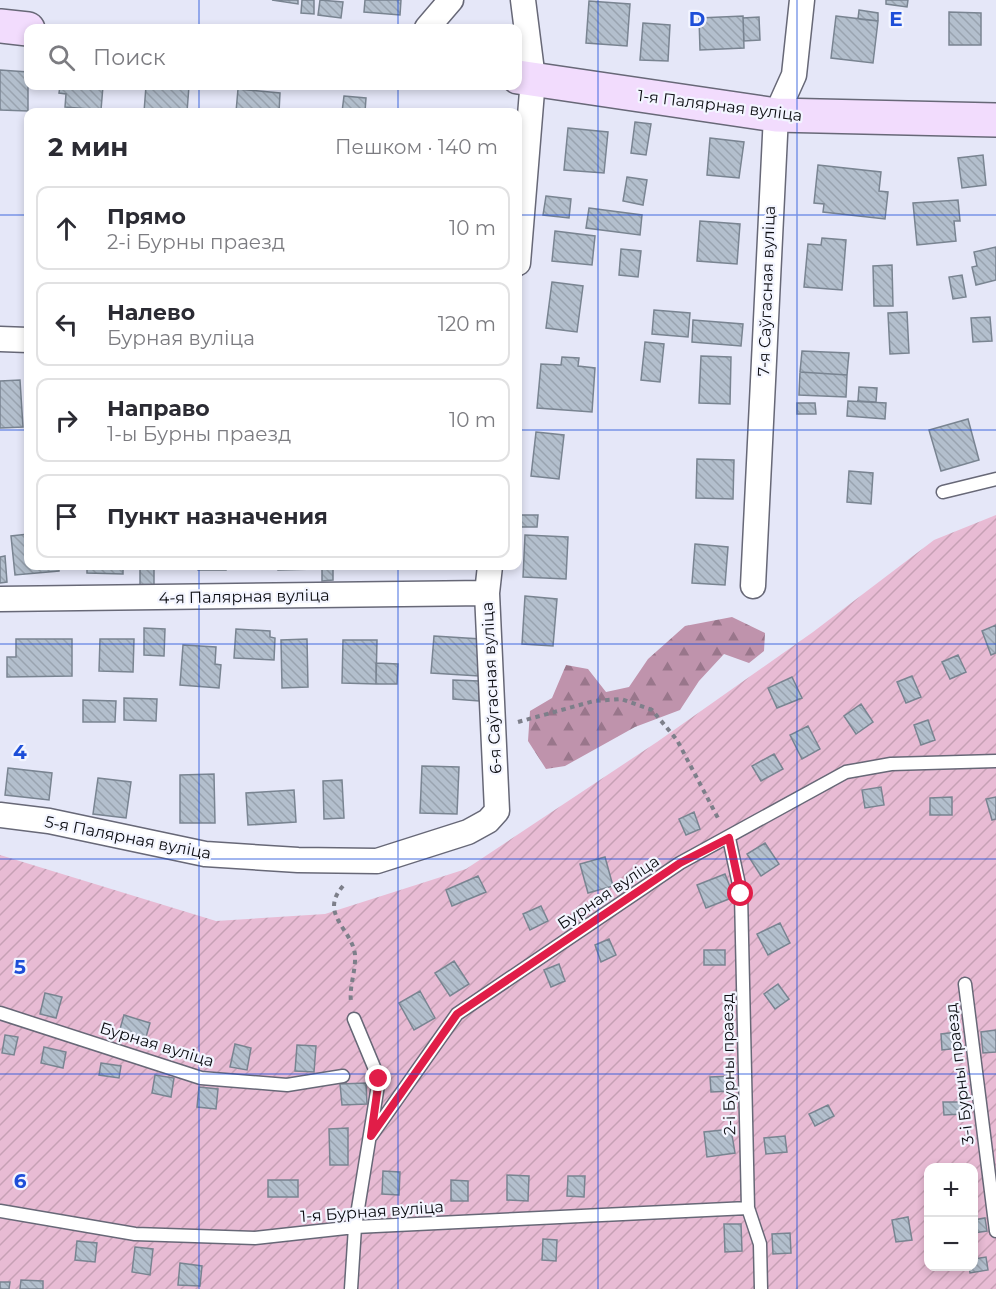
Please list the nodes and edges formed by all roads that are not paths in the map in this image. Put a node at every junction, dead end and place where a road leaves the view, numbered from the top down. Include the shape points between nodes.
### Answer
1 (451, 0) edge
2 (802, 0) edge
3 (522, 1) edge
4 (430, 24) edge
5 (0, 26) edge
6 (24, 29) edge
7 (525, 78) edge
8 (776, 115) junction
9 (996, 120) edge
10 (522, 157) edge
11 (0, 339) edge
12 (24, 340) edge
13 (996, 478) edge
14 (942, 492) dead end
15 (490, 570) edge
16 (753, 586) dead end
17 (487, 593) junction
18 (0, 599) edge
19 (996, 761) edge
20 (497, 811) joint
21 (0, 815) edge
22 (729, 838) junction
23 (965, 984) dead end
24 (0, 1013) edge
25 (354, 1019) road end
26 (343, 1076) dead end
27 (371, 1136) junction
28 (748, 1208) junction
29 (0, 1211) edge
30 (355, 1227) junction
31 (996, 1231) edge
32 (351, 1289) edge
33 (761, 1289) edge

1 - 4 street
2 - 8 street, 7-я Саўгасная вуліца via 794,75
3 - 7 street
5 - 6 street
7 - 8 street, 1-я Палярная вуліца
7 - 10 street
8 - 9 street, 1-я Палярная вуліца
8 - 16 street, 7-я Саўгасная вуліца
11 - 12 street
13 - 14 lane
15 - 17 street, 6-я Саўгасная вуліца
17 - 18 street, 4-я Палярная вуліца
17 - 20 street, 6-я Саўгасная вуліца
19 - 22 lane, Бурная вуліца via 891,764 846,772
20 - 21 street, 5-я Палярная вуліца via 468,832 377,861 205,854 49,821
22 - 27 lane, Бурная вуліца via 680,863 457,1014
22 - 28 lane, 2-і Бурны праезд via 741,894
23 - 31 lane, 3-і Бурны праезд
24 - 26 lane, Бурная вуліца via 201,1078 287,1085
25 - 27 lane via 379,1079
27 - 30 lane
28 - 30 lane, 1-я Бурная вуліца
28 - 33 lane, 2-і Бурны праезд via 760,1244
29 - 30 lane, 1-я Бурная вуліца via 135,1234 255,1238
30 - 32 lane

